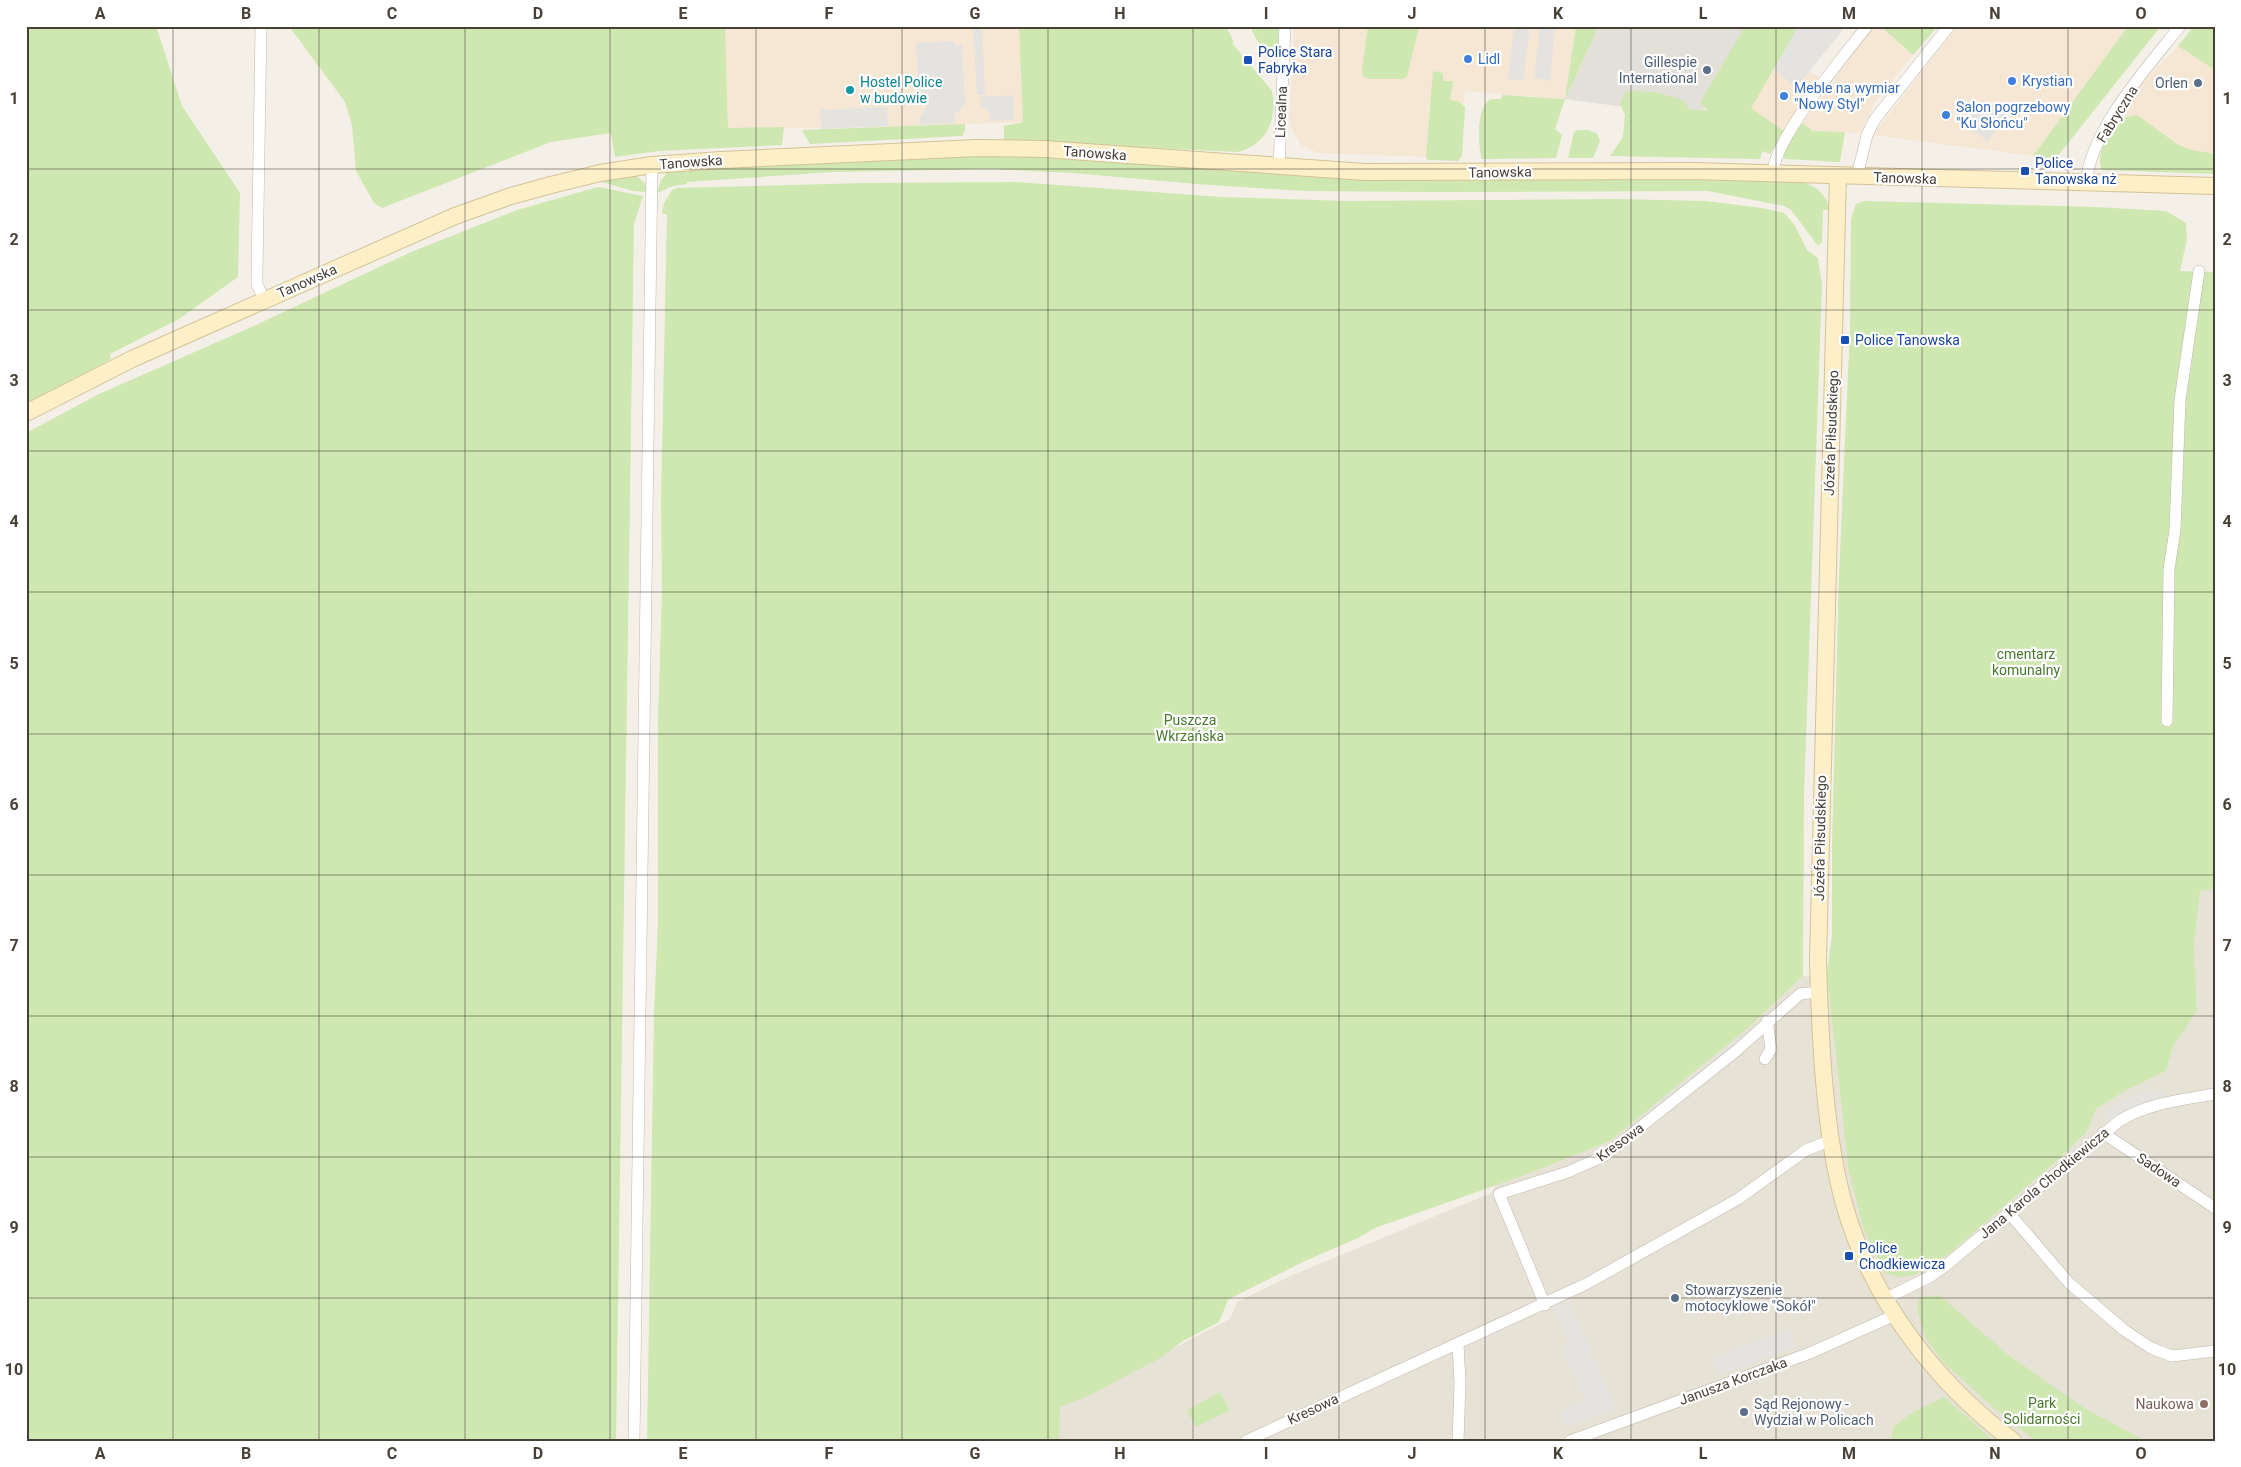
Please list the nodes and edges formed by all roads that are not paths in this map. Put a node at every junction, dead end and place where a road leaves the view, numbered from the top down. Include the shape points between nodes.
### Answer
1 (261, 26) edge
2 (1285, 26) edge
3 (1867, 26) edge
4 (1949, 26) edge
5 (2180, 26) edge
6 (652, 165) junction
7 (1279, 167) junction
8 (1772, 173) junction
9 (1838, 175) junction
10 (1857, 176) junction
11 (2086, 183) junction
12 (2215, 186) edge
13 (2200, 272) dead end
14 (264, 300) junction
15 (26, 413) edge
16 (2166, 721) dead end
17 (1819, 992) junction
18 (1767, 1021) junction
19 (1765, 1058) dead end
20 (2215, 1094) edge
21 (2103, 1133) junction
22 (1832, 1140) junction
23 (2215, 1208) edge
24 (2009, 1213) junction
25 (1885, 1299) junction
26 (1545, 1305) junction
27 (1894, 1315) junction
28 (1458, 1343) junction
29 (2215, 1351) edge
30 (634, 1441) edge
31 (1246, 1441) edge
32 (1458, 1441) edge
33 (1570, 1441) edge
34 (2013, 1441) edge

1 - 14 street via 256,274
2 - 7 street, Licealna
3 - 8 street via 1797,119 1780,146
4 - 10 street via 1875,119 1867,135
5 - 11 street, Fabryczna via 2122,103 2092,156
6 - 7 main road, Tanowska via 977,148
6 - 14 main road, Tanowska via 572,179 497,201
6 - 30 street
7 - 8 main road, Tanowska via 1428,173
8 - 9 main road, Tanowska
9 - 10 main road, Tanowska
9 - 17 main road, Józefa Piłsudskiego via 1819,871
10 - 11 main road, Tanowska
11 - 12 main road, Tanowska
13 - 16 street via 2180,400 2175,530 2169,569
14 - 15 main road, Tanowska via 118,366
17 - 18 street, Kresowa via 1800,994
17 - 22 main road, Józefa Piłsudskiego
18 - 19 street via 1771,1049
18 - 26 street, Kresowa via 1736,1051 1604,1156 1568,1172 1499,1194
20 - 21 street, Jana Karola Chodkiewicza via 2144,1108
21 - 23 street, Sadowa
21 - 24 street, Jana Karola Chodkiewicza
22 - 25 main road, Józefa Piłsudskiego via 1849,1220
22 - 26 street, Kresowa via 1806,1150 1738,1199
24 - 25 street, Jana Karola Chodkiewicza via 1944,1268
24 - 29 street via 2069,1283 2124,1330 2151,1348 2172,1356
25 - 27 main road, Józefa Piłsudskiego
26 - 28 street, Kresowa
27 - 33 street, Janusza Korczaka via 1810,1353
27 - 34 main road, Józefa Piłsudskiego via 1951,1386
28 - 31 street, Kresowa
28 - 32 street

